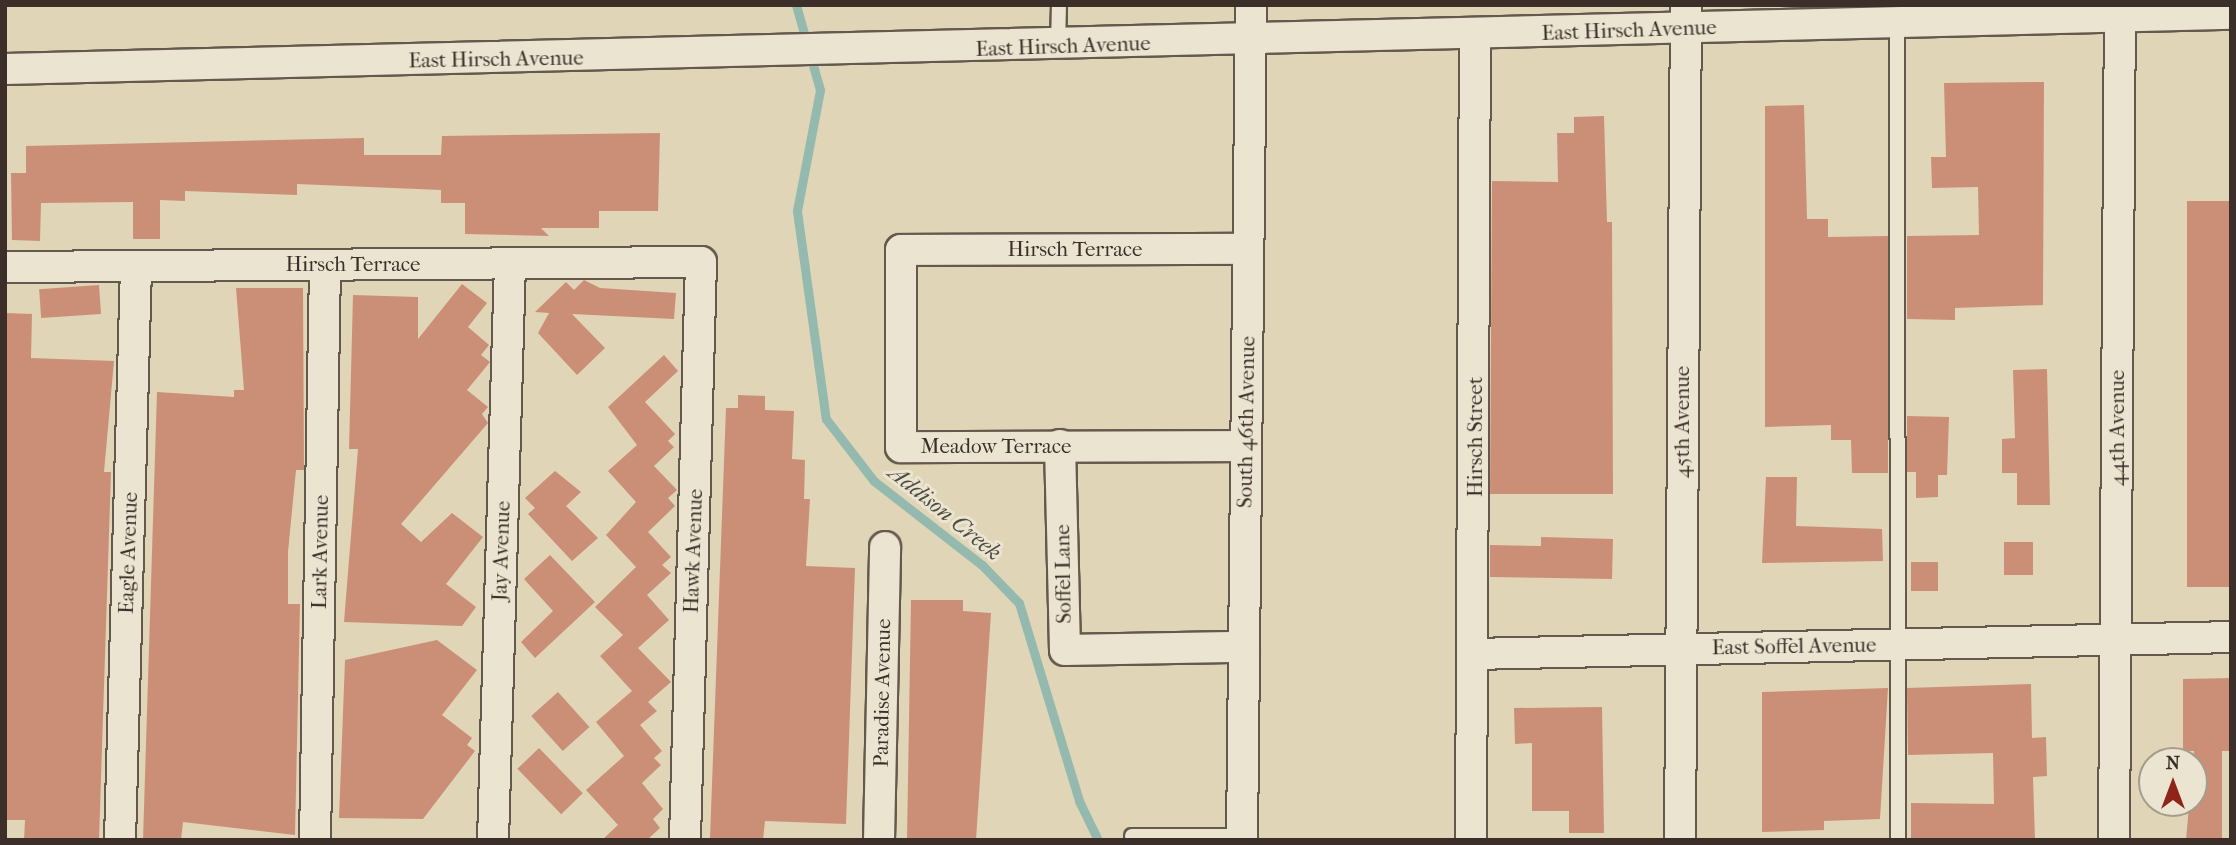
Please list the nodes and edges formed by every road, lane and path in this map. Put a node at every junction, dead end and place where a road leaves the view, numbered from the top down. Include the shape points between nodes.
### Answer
1 (1059, 5) edge
2 (1251, 5) edge
3 (2120, 10) edge
4 (2231, 14) edge
5 (1686, 17) edge
6 (1897, 22) junction
7 (1475, 34) junction
8 (1250, 40) junction
9 (1058, 46) junction
10 (5, 69) edge
11 (1248, 249) junction
12 (901, 250) joint
13 (701, 262) joint
14 (510, 263) junction
15 (325, 265) junction
16 (136, 266) junction
17 (5, 267) edge
18 (1060, 445) junction
19 (1246, 446) junction
20 (886, 547) dead end
21 (2231, 636) edge
22 (2116, 640) junction
23 (1898, 644) junction
24 (1244, 647) junction
25 (1680, 649) junction
26 (1473, 654) junction
27 (1132, 836) dead end
28 (1242, 838) edge
29 (120, 840) edge
30 (315, 840) edge
31 (493, 840) edge
32 (685, 840) edge
33 (879, 840) edge
34 (1471, 840) edge
35 (1680, 840) edge
36 (1898, 840) edge
37 (2114, 840) edge

1 - 9 lane
2 - 8 street, South 46th Avenue
3 - 4 street, East Hirsch Avenue
3 - 6 street, East Hirsch Avenue
3 - 22 street, 44th Avenue
5 - 6 street, East Hirsch Avenue
5 - 7 street, East Hirsch Avenue
5 - 25 street, 45th Avenue
6 - 23 lane
7 - 8 street, East Hirsch Avenue
7 - 26 street, Hirsch Street
8 - 9 street, East Hirsch Avenue
8 - 11 street, South 46th Avenue
9 - 10 street, East Hirsch Avenue
11 - 12 street, Hirsch Terrace
11 - 19 street, South 46th Avenue
12 - 18 street, Meadow Terrace via 901,447
13 - 14 street, Hirsch Terrace
13 - 32 street, Hawk Avenue
14 - 15 street, Hirsch Terrace
14 - 31 street, Jay Avenue
15 - 16 street, Hirsch Terrace
15 - 30 street, Lark Avenue
16 - 17 street, Hirsch Terrace
16 - 29 street, Eagle Avenue
18 - 19 street, Meadow Terrace
18 - 24 street, Soffel Lane via 1065,650
19 - 24 street, South 46th Avenue
20 - 33 street, Paradise Avenue
21 - 22 street, East Soffel Avenue
22 - 23 street, East Soffel Avenue
22 - 37 street, 44th Avenue
23 - 25 street, East Soffel Avenue
23 - 36 lane
24 - 28 street, South 46th Avenue
25 - 26 street, East Soffel Avenue
25 - 35 street, 45th Avenue
26 - 34 street, Hirsch Street
27 - 28 lane

